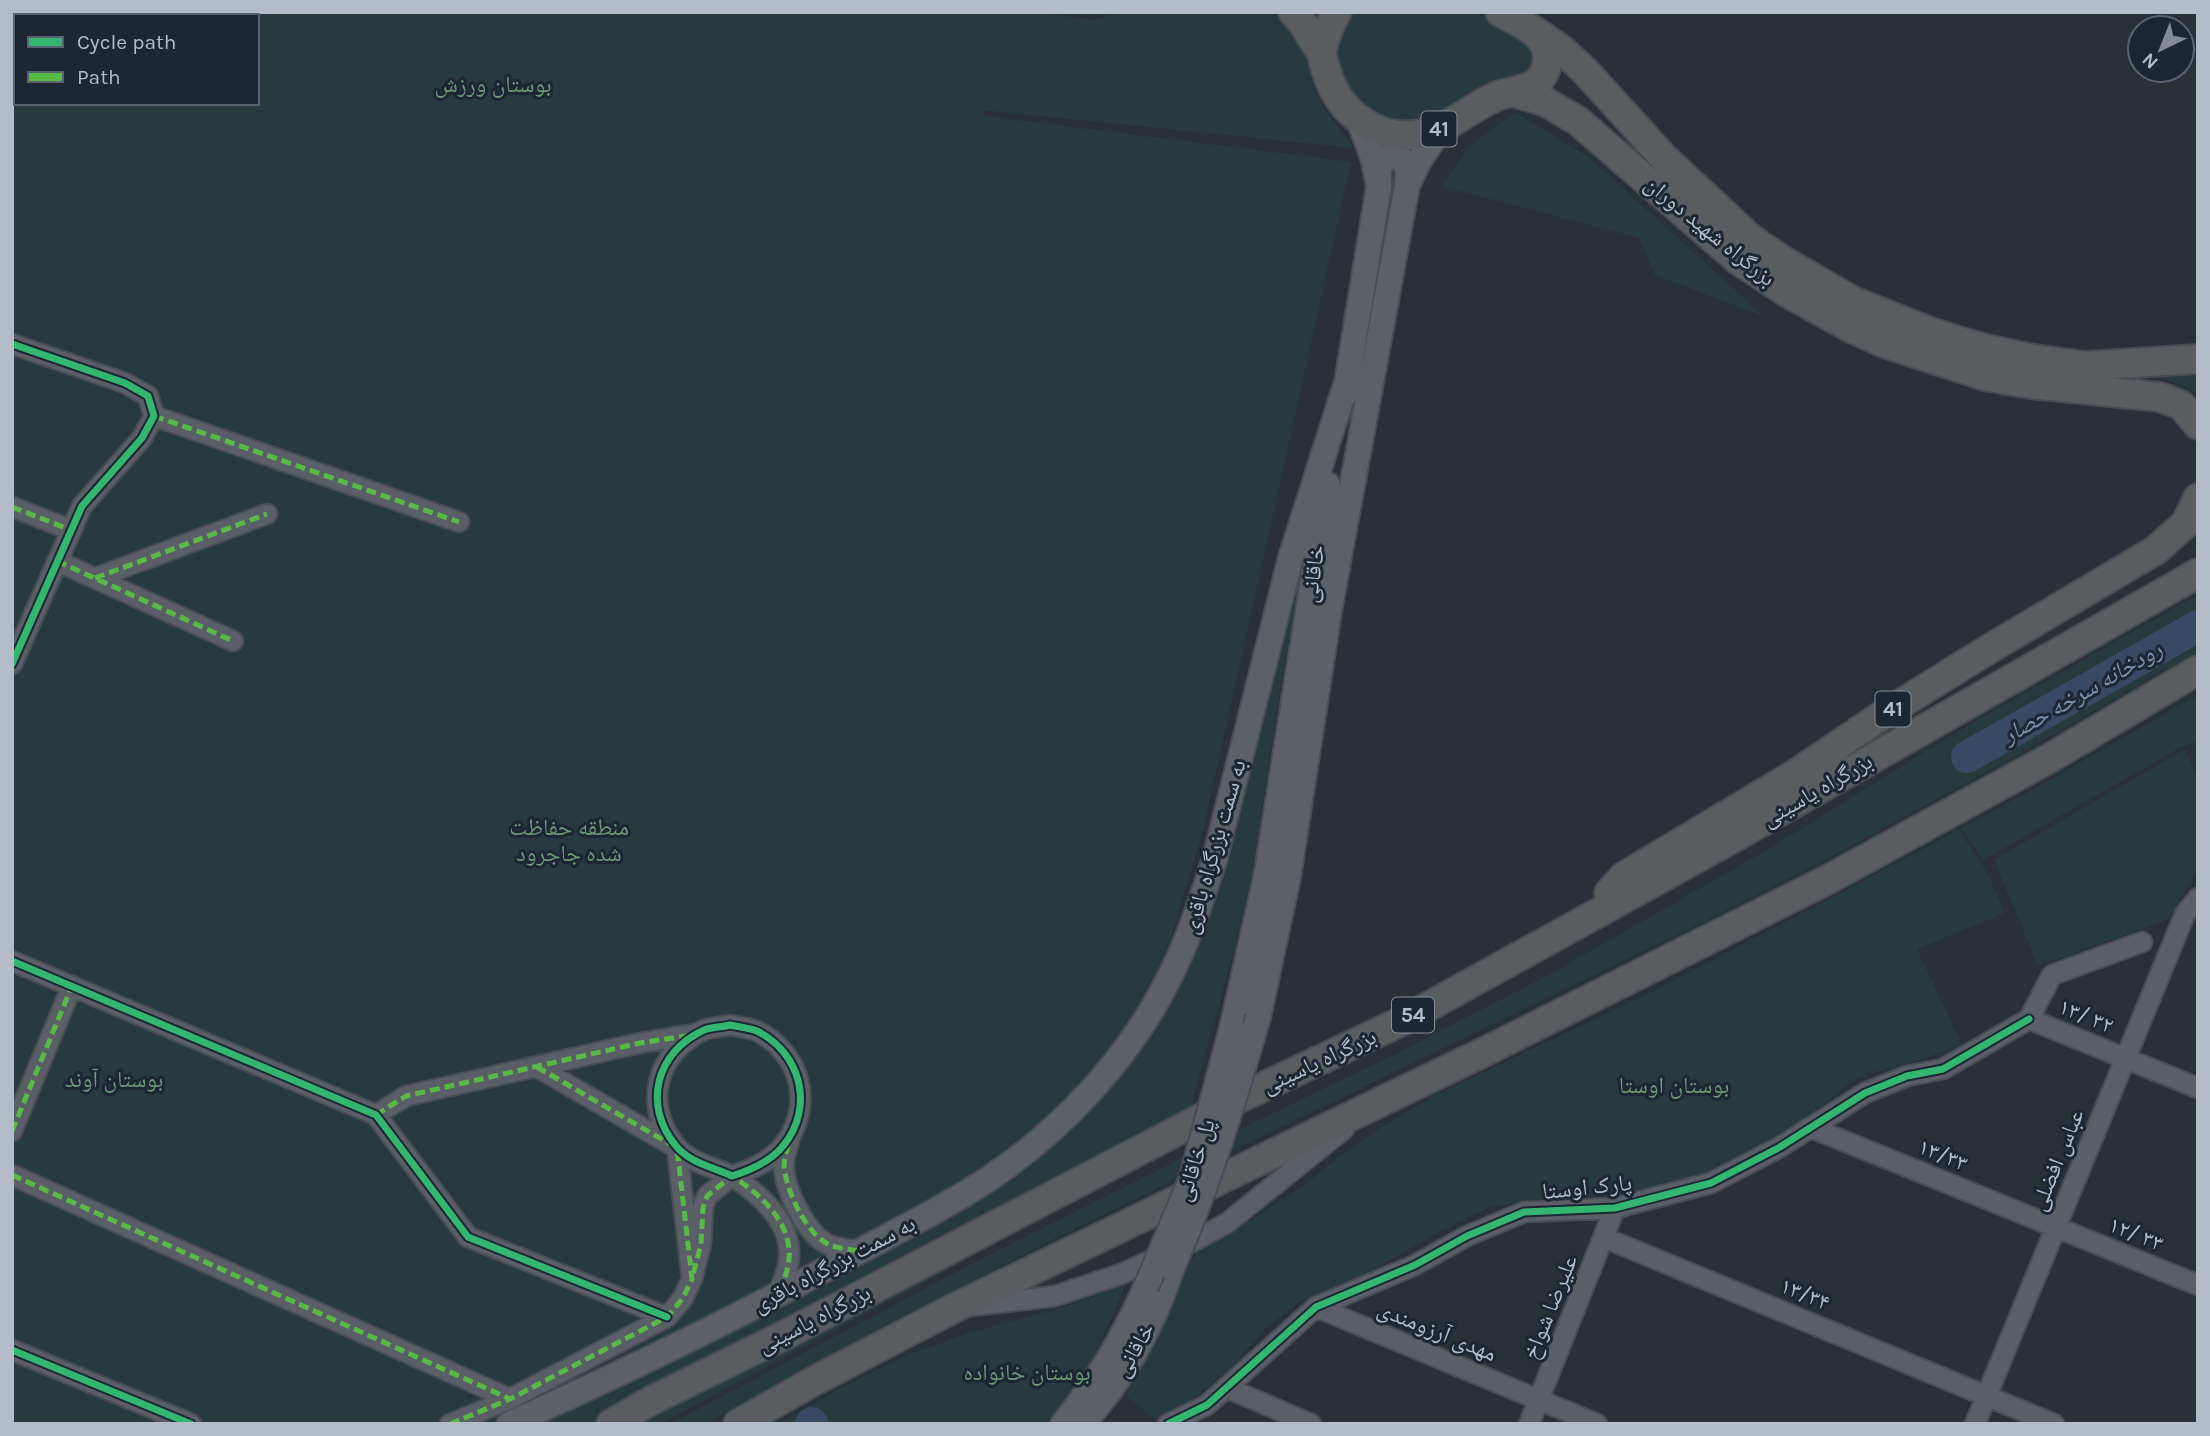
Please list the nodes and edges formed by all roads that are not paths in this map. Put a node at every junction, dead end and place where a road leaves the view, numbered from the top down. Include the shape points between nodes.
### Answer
1 (1293, 12) edge
2 (1337, 12) edge
3 (1500, 12) edge
4 (1533, 30) junction
5 (1322, 54) junction
6 (1512, 92) junction
7 (1359, 121) junction
8 (1441, 128) junction
9 (1379, 186) junction
10 (1407, 186) junction
11 (12, 344) edge
12 (2198, 359) edge
13 (1348, 377) junction
14 (153, 416) junction
15 (2198, 425) edge
16 (2198, 498) edge
17 (12, 507) edge
18 (267, 514) dead end
19 (458, 522) dead end
20 (71, 530) junction
21 (57, 561) junction
22 (2198, 573) edge
23 (95, 578) junction
24 (233, 641) dead end
25 (12, 664) edge
26 (2198, 670) edge
27 (2198, 898) edge
28 (1584, 920) junction
29 (2142, 942) dead end
30 (12, 961) edge
31 (72, 986) junction
32 (1258, 1018) joint
33 (2029, 1019) junction
34 (1232, 1028) joint
35 (698, 1033) junction
36 (2126, 1059) junction
37 (537, 1067) junction
38 (2198, 1088) edge
39 (1376, 1103) junction
40 (376, 1115) junction
41 (1812, 1128) junction
42 (12, 1131) edge
43 (791, 1135) junction
44 (677, 1148) junction
45 (12, 1175) edge
46 (732, 1175) junction
47 (1615, 1208) junction
48 (2056, 1228) junction
49 (1605, 1238) junction
50 (859, 1251) junction
51 (1172, 1268) joint
52 (692, 1279) junction
53 (2198, 1285) edge
54 (1146, 1287) joint
55 (777, 1296) junction
56 (956, 1307) junction
57 (1315, 1307) junction
58 (667, 1317) junction
59 (12, 1350) edge
60 (1227, 1388) junction
61 (1987, 1396) junction
62 (510, 1399) junction
63 (652, 1400) junction
64 (1539, 1400) junction
65 (191, 1424) edge
66 (450, 1424) edge
67 (509, 1424) edge
68 (594, 1424) edge
69 (611, 1424) edge
70 (738, 1424) edge
71 (1063, 1424) edge
72 (1082, 1424) edge
73 (1168, 1424) edge
74 (1311, 1424) edge
75 (1529, 1424) edge
76 (1597, 1424) edge
77 (1975, 1424) edge
78 (2054, 1424) edge

1 - 5 highway, 41
2 - 5 highway
3 - 4 highway, بزرگراه شهید دوران
4 - 6 highway, 41 via 1546,49 1544,74 1535,84
4 - 12 highway, بزرگراه شهید دوران via 1585,71 1664,159 1750,238 1853,301 1936,334 2035,359 2086,366
5 - 7 highway, 41 via 1331,87
6 - 8 highway, 41
6 - 15 highway, بزرگراه شهید دوران via 1544,101 1578,121 1738,260 1851,328 1985,376 2160,397 2181,405
7 - 8 highway, 41 via 1399,135
7 - 9 main road, خاقانی
8 - 10 main road, خاقانی
9 - 10 main road via 1378,167 1391,155 1408,167
9 - 13 main road, خاقانی
10 - 32 main road, خاقانی via 1329,612 1288,878
11 - 14 street via 125,383 148,396
13 - 34 main road, خاقانی via 1317,541 1266,877
13 - 50 main road, به سمت بزرگراه باقری via 1291,557 1215,858 1186,943 1165,986 1117,1059 1061,1121 993,1176
14 - 19 street
14 - 20 street via 142,438 82,506
16 - 28 highway, 41 via 2186,523 2156,550 1623,877
17 - 20 street
18 - 23 street
20 - 21 street
21 - 23 street
21 - 25 street
22 - 28 highway, بزرگراه یاسینی / 54
23 - 24 street
26 - 39 highway via 2050,758 1829,879
27 - 36 street, عباس افضلی via 2185,914
28 - 63 highway, بزرگراه یاسینی / 54 via 1404,1020 1240,1098
29 - 33 street via 2052,975
30 - 31 street
31 - 40 street
31 - 42 street
32 - 51 main road, پل خاقانی, bridge via 1226,1130
33 - 36 street, ۱۳/ ۳۲
33 - 41 street, پارک اوستا via 1943,1069 1907,1076 1865,1093
34 - 54 main road, پل خاقانی, bridge via 1191,1180
35 - 37 street
35 - 43 street via 730,1025 754,1030 775,1042 791,1060 800,1082 801,1105
35 - 44 street via 668,1058 659,1080 657,1104 663,1128
36 - 38 street, ۱۳/ ۳۲
36 - 48 street, عباس افضلی
37 - 40 street via 406,1096
37 - 44 street
39 - 56 highway
39 - 56 street via 1227,1223 1194,1241 1055,1296
40 - 58 street via 468,1237
41 - 47 street, پارک اوستا via 1711,1183
41 - 48 street, ۱۳/۳۳
43 - 46 street via 764,1162
43 - 50 street via 784,1163 787,1185 807,1224 828,1244
44 - 46 street via 696,1162
44 - 52 street
45 - 62 street
46 - 52 street via 707,1196
46 - 55 street via 764,1199 785,1237 789,1262
47 - 49 street, علیرضا شواخ
47 - 57 street, پارک اوستا via 1524,1212
48 - 53 street, ۱۲/ ۳۳
48 - 61 street, عباس افضلی
49 - 61 street, ۱۳/۳۴
49 - 64 street, علیرضا شواخ
50 - 55 main road, به سمت بزرگراه باقری
51 - 72 main road, خاقانی via 1132,1360
52 - 58 street via 684,1298
54 - 71 main road, خاقانی via 1100,1374
55 - 67 main road, به سمت بزرگراه باقری
56 - 70 highway
57 - 60 street, پارک اوستا
57 - 64 street, مهدی آرزومندی
58 - 62 street
59 - 65 street
60 - 73 street, پارک اوستا via 1207,1405
60 - 74 street
61 - 77 street, عباس افضلی
61 - 78 street, ۱۳/۳۴
62 - 66 street
63 - 68 highway
63 - 69 highway, بزرگراه یاسینی / 54
64 - 75 street, علیرضا شواخ
64 - 76 street, مهدی آرزومندی

